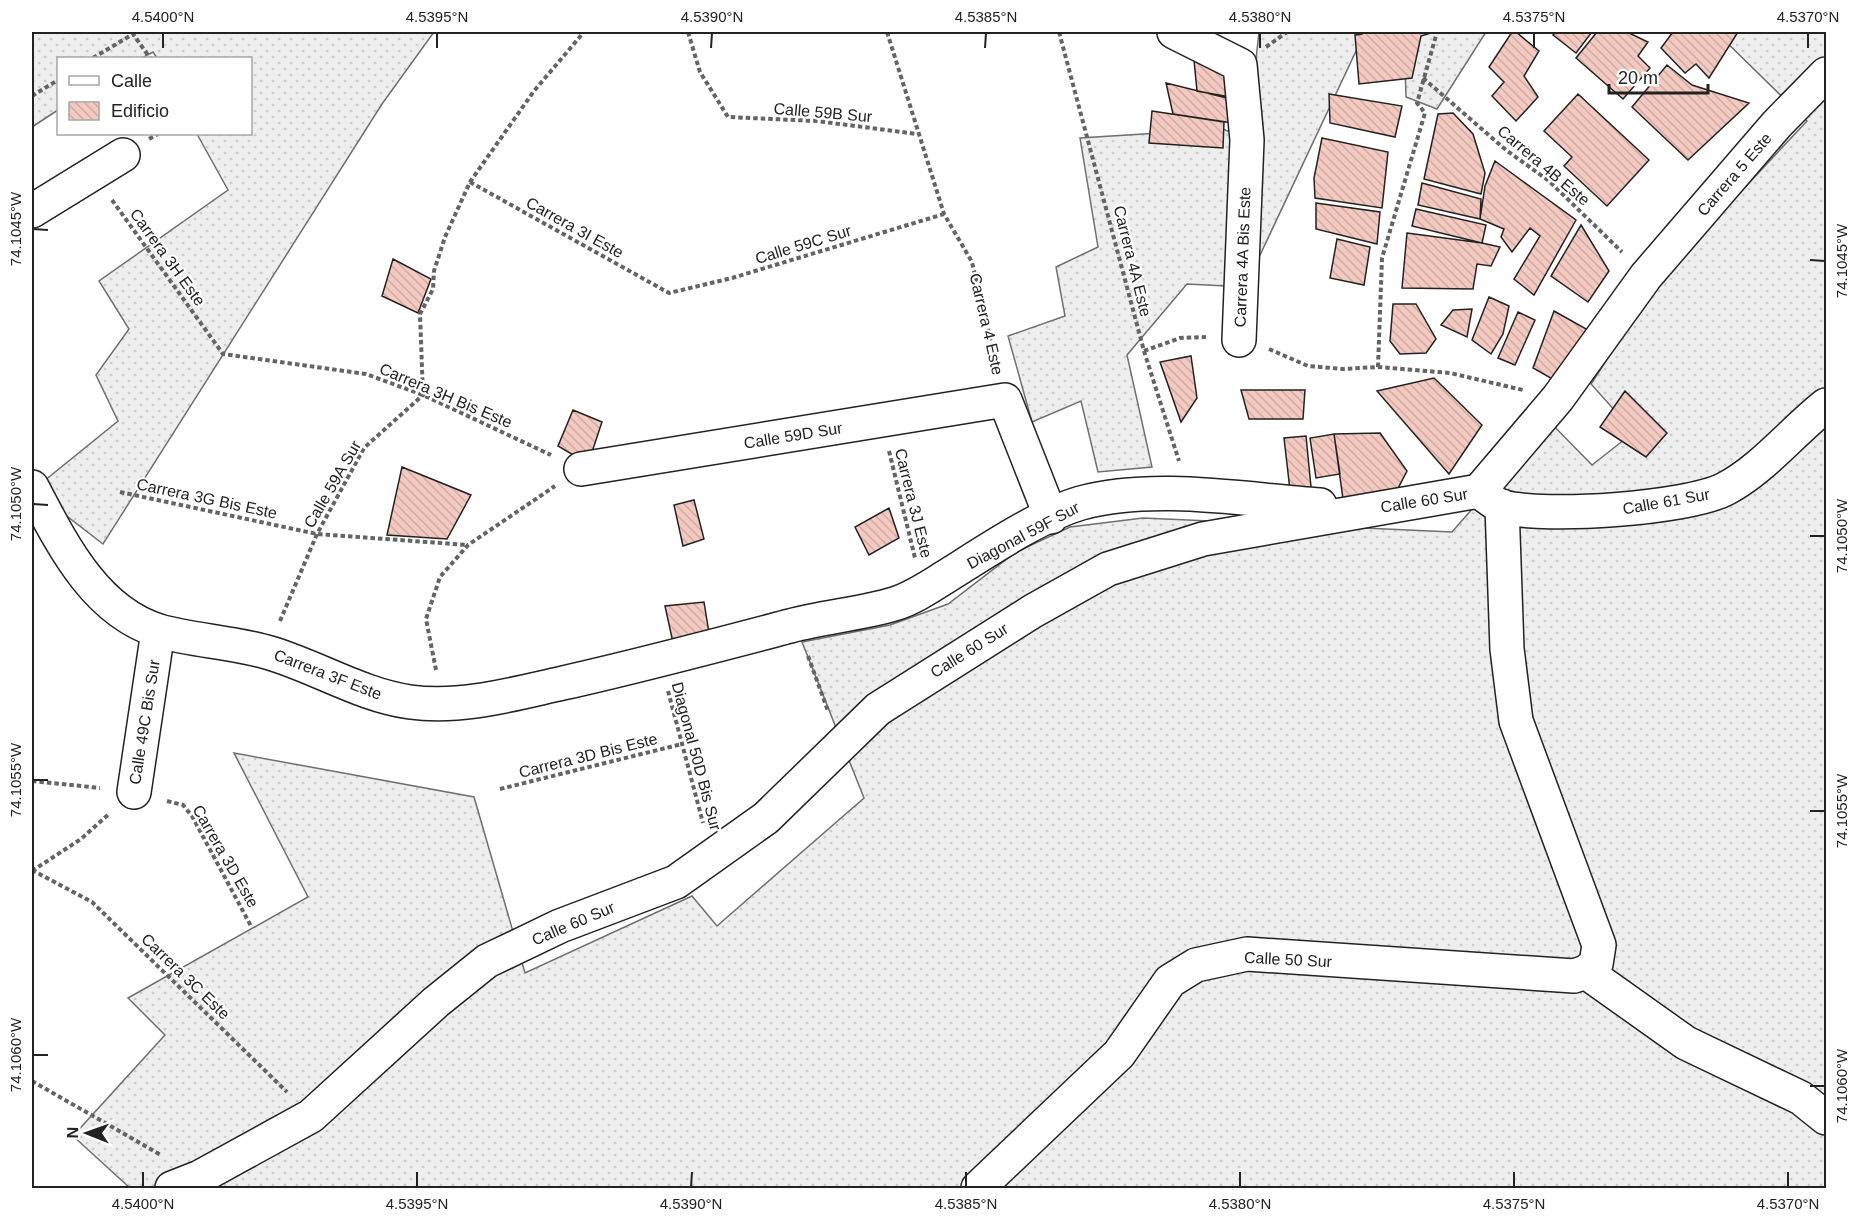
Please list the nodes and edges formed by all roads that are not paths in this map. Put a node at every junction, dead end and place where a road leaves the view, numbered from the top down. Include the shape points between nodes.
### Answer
1 (1174, 32) edge
2 (1827, 74) edge
3 (123, 156) dead end
4 (32, 212) edge
5 (1646, 276) joint
6 (1239, 340) road end
7 (1827, 405) edge
8 (581, 470) road end
9 (32, 486) edge
10 (1490, 499) junction
11 (1370, 509) junction
12 (1051, 517) junction
13 (32, 540) edge
14 (66, 551) junction
15 (795, 625) joint
16 (158, 630) junction
17 (134, 792) road end
18 (1586, 972) junction
19 (1827, 1119) edge
20 (186, 1183) edge
21 (978, 1188) edge

1 - 6 street, Carrera 4A Bis Este via 1240,65 1247,140
2 - 5 street, Carrera 5 Este via 1777,124
3 - 4 street
5 - 10 street, Calle 60 Sur
7 - 10 street, Calle 61 Sur via 1747,474 1702,497 1611,510 1545,510
8 - 12 street, Calle 59D Sur via 1005,400
9 - 14 street, Carrera 3F Este
10 - 11 street, Calle 60 Sur
10 - 18 street via 1514,710 1599,945 1596,964
11 - 12 street, Diagonal 59F Sur via 1190,496 1112,497 1077,504
11 - 20 street, Calle 60 Sur via 1203,539 1108,569 1033,610 878,709 766,818 676,882 561,926 488,961 436,1002 312,1116
12 - 15 street, Diagonal 59F Sur via 896,603
13 - 14 street
14 - 16 street, Carrera 3F Este via 104,599 124,616
15 - 16 street, Carrera 3F Este via 660,661 492,699 443,705 370,693 267,652
16 - 17 street, Calle 49C Bis Sur
18 - 19 street via 1686,1043 1801,1098
18 - 21 street, Calle 50 Sur via 1580,976 1544,976 1247,954 1196,964 1170,981 1119,1054

